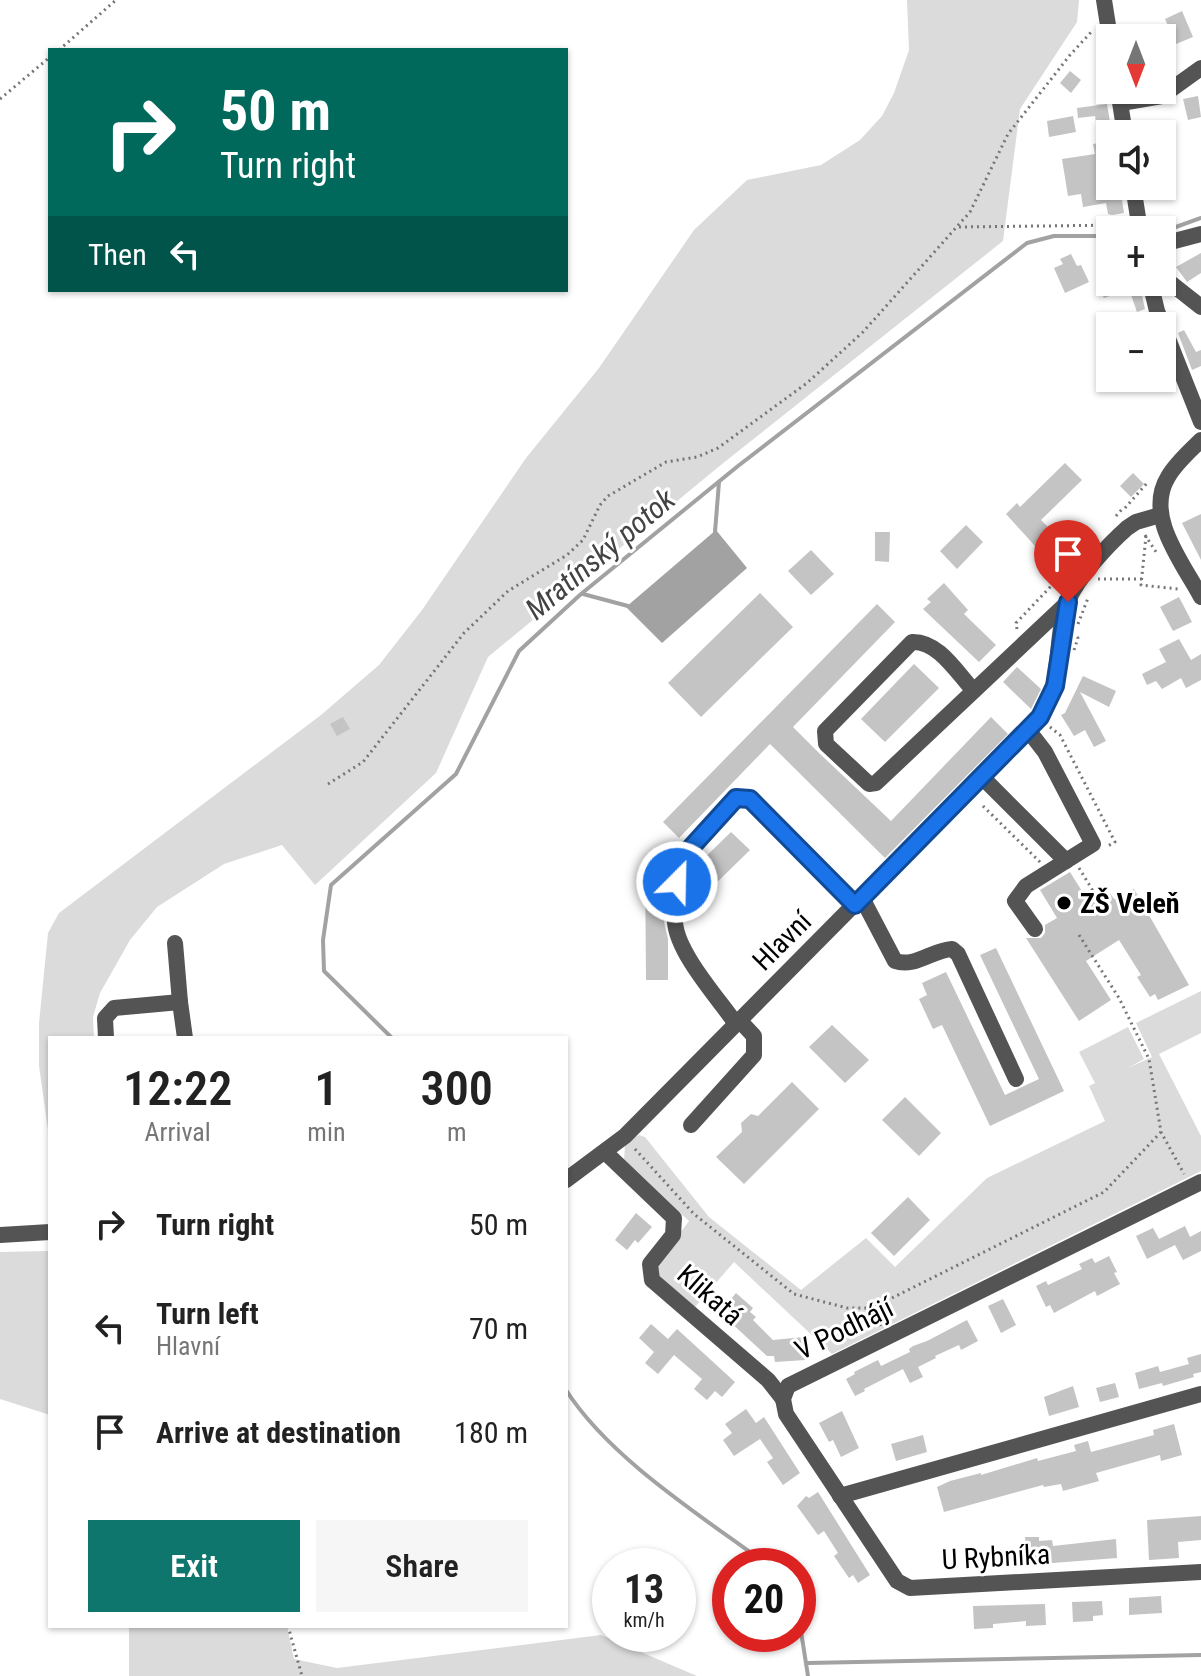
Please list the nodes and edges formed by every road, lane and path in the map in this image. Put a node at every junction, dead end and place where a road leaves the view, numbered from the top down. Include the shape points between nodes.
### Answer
1 (116, 0) edge
2 (1104, 0) edge
3 (1108, 24) edge
4 (1096, 27) edge
5 (61, 48) edge
6 (48, 59) edge
7 (1201, 68) edge
8 (1176, 86) edge
9 (0, 99) edge
10 (956, 227) junction
11 (1096, 227) edge
12 (1201, 234) edge
13 (1176, 241) edge
14 (1176, 288) edge
15 (1153, 296) edge
16 (1201, 307) edge
17 (1201, 422) edge
18 (1201, 440) edge
19 (1124, 507) dead end
20 (1160, 515) junction
21 (1114, 519) dead end
22 (1141, 531) dead end
23 (1146, 536) junction
24 (1081, 554) dead end
25 (1164, 565) dead end
26 (1104, 568) dead end
27 (1171, 577) dead end
28 (1142, 579) junction
29 (1089, 593) dead end
30 (1201, 597) edge
31 (1068, 602) junction
32 (1021, 646) junction
33 (1071, 659) dead end
34 (974, 691) junction
35 (1048, 722) dead end
36 (1028, 730) junction
37 (982, 777) junction
38 (328, 784) dead end
39 (983, 806) dead end
40 (1102, 849) dead end
41 (1071, 862) junction
42 (1049, 871) junction
43 (1098, 899) dead end
44 (858, 901) junction
45 (1035, 929) dead end
46 (1079, 935) dead end
47 (175, 943) dead end
48 (180, 1002) junction
49 (738, 1022) junction
50 (106, 1036) edge
51 (185, 1036) edge
52 (1016, 1079) dead end
53 (691, 1125) dead end
54 (1161, 1132) junction
55 (625, 1136) junction
56 (606, 1153) junction
57 (568, 1179) edge
58 (1195, 1184) edge
59 (48, 1232) edge
60 (0, 1235) edge
61 (872, 1308) junction
62 (887, 1337) junction
63 (1201, 1394) edge
64 (783, 1399) junction
65 (840, 1496) junction
66 (1201, 1572) edge
67 (289, 1628) edge
68 (302, 1676) edge

1 - 5 path
2 - 3 street
4 - 10 path via 1008,134 970,212
6 - 9 path
7 - 8 street
10 - 11 path
10 - 38 path via 863,332 807,383 718,448 666,462 608,496 583,540 508,591 464,633 363,762
12 - 13 street
14 - 16 street
15 - 17 street
18 - 20 street via 1166,478
19 - 21 path
20 - 30 street
20 - 31 street, Hlavní via 1120,534
22 - 23 path
23 - 25 path
23 - 28 path
24 - 32 path via 1016,623
26 - 28 path via 1094,579
27 - 28 path via 1178,589 1141,585
29 - 33 path
31 - 32 street
31 - 36 street, Hlavní via 1055,686 1046,709
32 - 34 street
34 - 34 street via 933,646 912,642 823,738 869,784 876,783
35 - 40 path via 1060,735 1115,842
36 - 37 street, Hlavní
36 - 41 street via 1093,844
37 - 41 street
37 - 44 street, Hlavní
39 - 42 path
41 - 42 street
41 - 43 path
42 - 45 street via 1015,901
44 - 49 street, Hlavní
44 - 49 street via 750,799 736,798 677,863 675,922 683,948
44 - 52 street via 895,961 910,963 952,949 958,954
46 - 54 path via 1149,1059
47 - 48 street
48 - 50 street via 114,1008 105,1018
48 - 51 street
49 - 53 street via 754,1036 754,1055
49 - 55 street, Hlavní
54 - 58 path
54 - 61 path via 1104,1192
55 - 56 street, Hlavní
55 - 61 path via 694,1214 794,1294 847,1308
56 - 57 street, Hlavní
56 - 64 street, Klikatá via 674,1218 673,1235 650,1264 652,1280
58 - 62 street, V Podhájí
59 - 60 street
61 - 62 path
62 - 64 street, V Podhájí via 788,1386
63 - 65 street
64 - 65 street, V Podhájí via 786,1414
65 - 66 street, U Rybníka via 897,1581 910,1588
67 - 68 path

